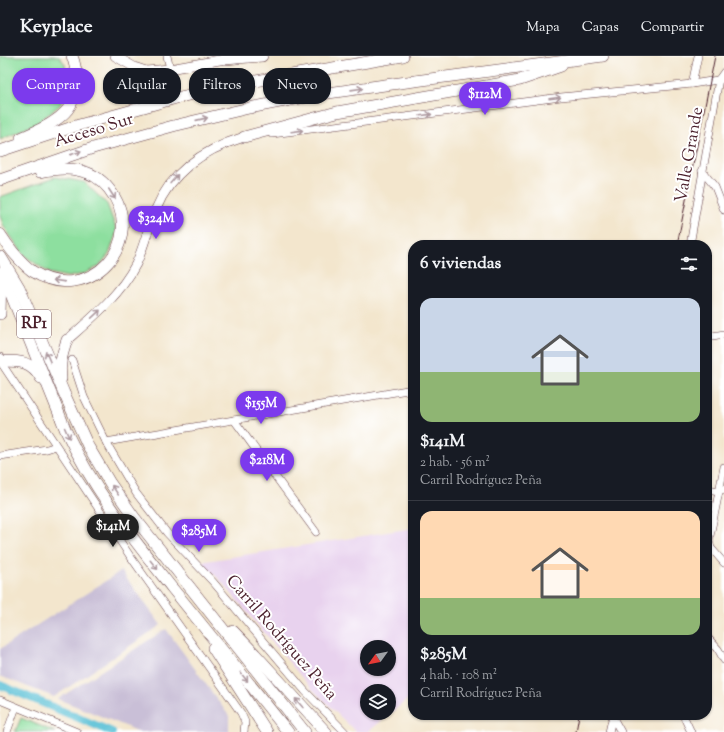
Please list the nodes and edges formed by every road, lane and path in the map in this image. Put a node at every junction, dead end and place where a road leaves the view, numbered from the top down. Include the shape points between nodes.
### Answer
1 (72, 56) edge
2 (115, 56) edge
3 (167, 56) edge
4 (262, 56) edge
5 (403, 56) edge
6 (603, 56) edge
7 (698, 56) edge
8 (227, 57) edge
9 (587, 58) junction
10 (134, 68) edge
11 (170, 68) edge
12 (175, 68) edge
13 (724, 72) edge
14 (721, 79) edge
15 (692, 84) junction
16 (244, 137) junction
17 (0, 150) edge
18 (702, 171) junction
19 (0, 181) edge
20 (724, 210) edge
21 (0, 234) edge
22 (691, 240) edge
23 (0, 255) edge
24 (0, 314) edge
25 (724, 334) edge
26 (712, 336) edge
27 (67, 340) joint
28 (0, 360) edge
29 (72, 360) dead end
30 (408, 390) edge
31 (64, 393) junction
32 (52, 397) junction
33 (234, 420) junction
34 (106, 442) junction
35 (56, 446) junction
36 (0, 456) edge
37 (724, 467) edge
38 (712, 489) edge
39 (722, 490) edge
40 (712, 529) edge
41 (316, 532) dead end
42 (712, 549) edge
43 (724, 563) edge
44 (197, 594) junction
45 (185, 604) junction
46 (712, 642) edge
47 (722, 653) edge
48 (724, 660) edge
49 (0, 700) edge
50 (16, 707) junction
51 (612, 720) edge
52 (615, 720) edge
53 (685, 720) edge
54 (7, 732) edge
55 (77, 732) edge
56 (244, 732) edge
57 (267, 732) edge
58 (288, 732) edge
59 (305, 732) edge
60 (326, 732) edge
61 (345, 732) edge
62 (609, 732) edge
63 (621, 732) edge
64 (691, 732) edge

1 - 17 highway via 76,80 75,92 68,109 45,126
2 - 10 main road
3 - 11 street
4 - 8 highway
5 - 17 highway, Acceso Sur via 238,84 180,97
6 - 9 highway, Acceso Sur
7 - 15 street
8 - 12 main road
9 - 16 highway via 520,80 337,112
19 -> 9 highway, Acceso Sur via 93,148 249,108 321,94
13 - 14 street, Valle Grande
14 - 15 street
14 - 18 street, Valle Grande
16 -> 15 street via 562,97
27 -> 16 main road via 105,305 131,272 156,209 174,178 200,156
18 - 20 street via 715,187
18 - 22 street, Valle Grande
19 -> 21 highway via 57,168 88,172 104,182 114,194 123,228 118,248 105,267 83,280 69,282 54,280 32,270 10,249
23 - 24 highway
31 -> 23 highway, RP1 via 18,287
23 - 32 highway, RP1 via 10,292
25 - 26 street
27 - 31 highway via 60,369
28 - 32 highway via 19,360 29,364 38,373
28 - 35 street
29 - 34 street, Carril Rodríguez Peña via 84,397
30 - 33 street
44 -> 31 highway, RP1 via 134,517 110,483 88,446
32 -> 45 highway, RP1 via 75,450 102,497
33 - 34 street
33 - 41 street
34 - 61 street, Carril Rodríguez Peña via 136,493 167,533 214,583 305,691
35 - 36 street
35 - 56 street via 241,713 245,722
37 - 39 street
38 - 39 street
39 - 40 street
42 - 43 street
44 - 59 highway, RP1
60 -> 44 highway
45 - 57 highway
45 -> 58 highway, RP1
46 - 47 street
47 - 48 street
49 - 50 street
50 - 54 street
50 - 55 street
51 - 62 street
52 - 63 street
53 - 64 street

